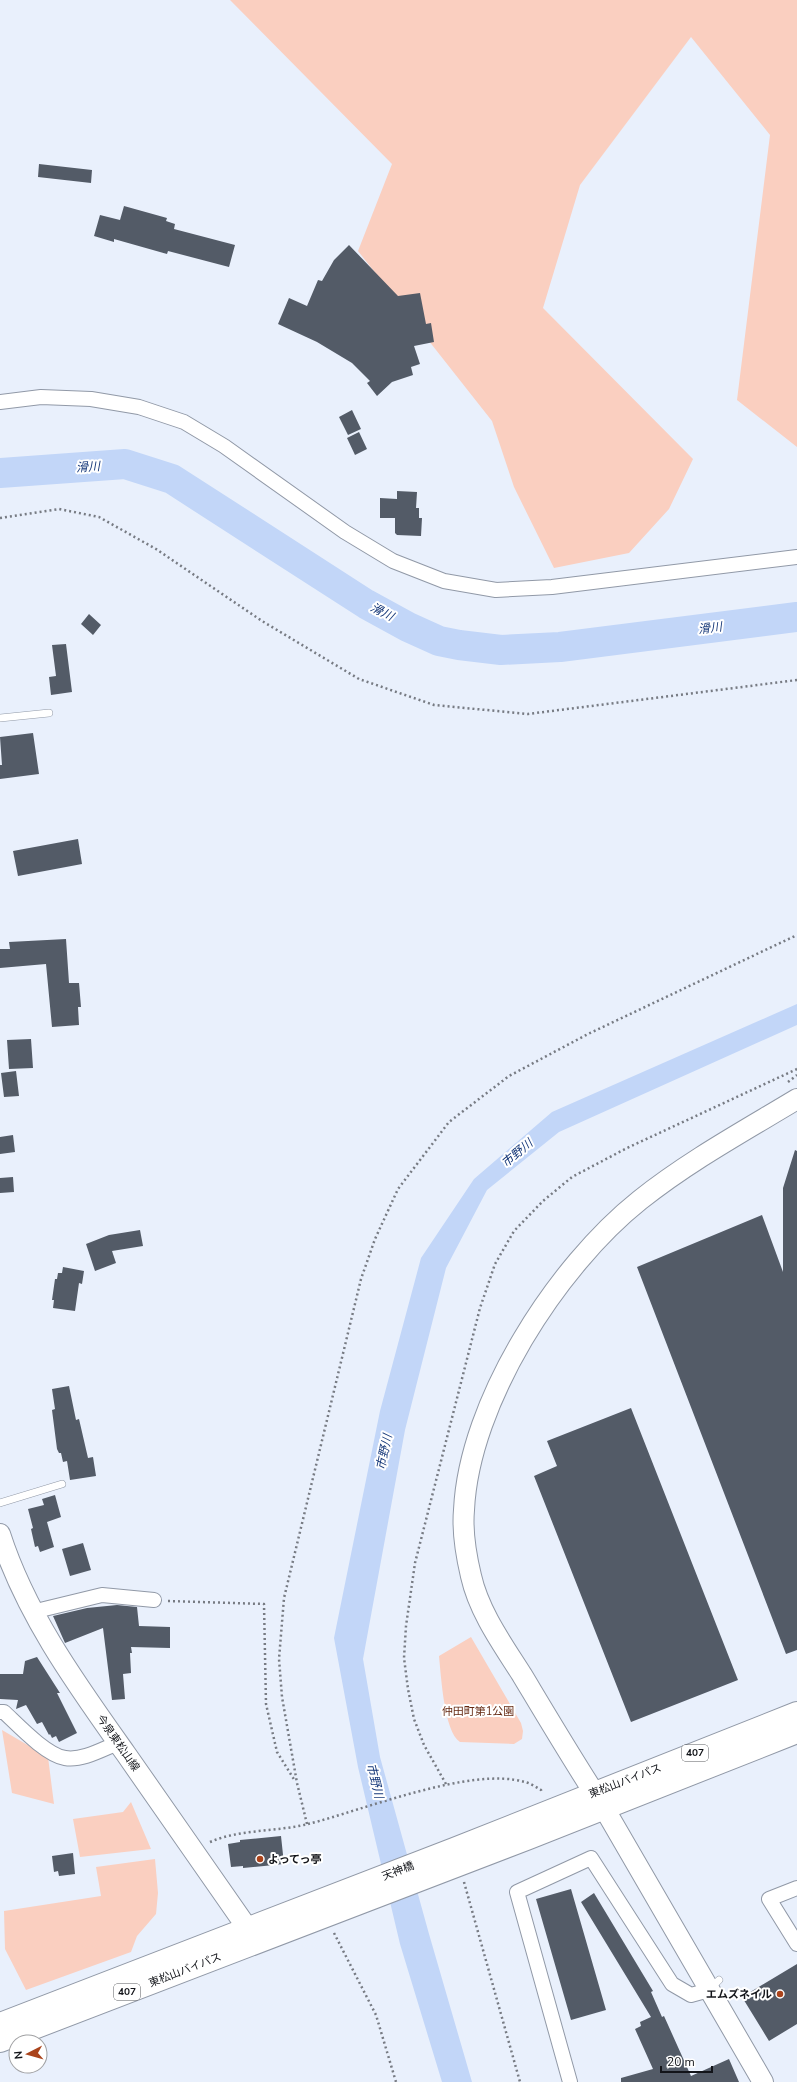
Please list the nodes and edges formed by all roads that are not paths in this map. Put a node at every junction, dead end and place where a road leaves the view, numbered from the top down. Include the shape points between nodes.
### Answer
1 (0, 402) edge
2 (797, 558) edge
3 (50, 713) dead end
4 (0, 718) edge
5 (797, 1099) edge
6 (62, 1484) dead end
7 (0, 1503) edge
8 (0, 1534) edge
9 (154, 1600) road end
10 (32, 1612) junction
11 (0, 1712) edge
12 (797, 1713) edge
13 (797, 1732) edge
14 (118, 1742) junction
15 (599, 1800) junction
16 (456, 1857) joint
17 (797, 1888) edge
18 (345, 1900) junction
19 (250, 1936) junction
20 (797, 1944) edge
21 (714, 1985) junction
22 (0, 2024) edge
23 (0, 2041) edge
24 (570, 2082) edge
25 (763, 2082) edge

1 - 2 street via 41,397 91,398 139,407 184,422 224,446 345,532 393,561 444,581 496,590 552,587
3 - 4 lane
5 - 15 street via 683,1168 638,1201 600,1238 542,1307 507,1369 477,1442 463,1511 465,1546 471,1579 484,1611 508,1653
6 - 7 lane
8 - 10 street, 今泉東松山線 via 9,1563
9 - 10 street via 102,1595
10 - 14 street, 今泉東松山線
11 - 14 street via 4,1712 50,1751 65,1758 89,1755
12 - 15 highway, 東松山バイパス / 407
13 - 15 highway, 東松山バイパス / 407
14 - 19 street, 今泉東松山線
15 - 16 highway, 東松山バイパス / 407
15 - 21 street
16 - 18 highway, 天神橋 / 407
17 - 20 street via 769,1899
18 - 19 highway, 東松山バイパス / 407
18 - 19 highway, 東松山バイパス / 407 via 327,1915
19 - 22 highway, 東松山バイパス / 407
19 - 23 highway, 東松山バイパス / 407
21 - 24 street via 691,1995 672,1984 591,1858 517,1892
21 - 25 street

